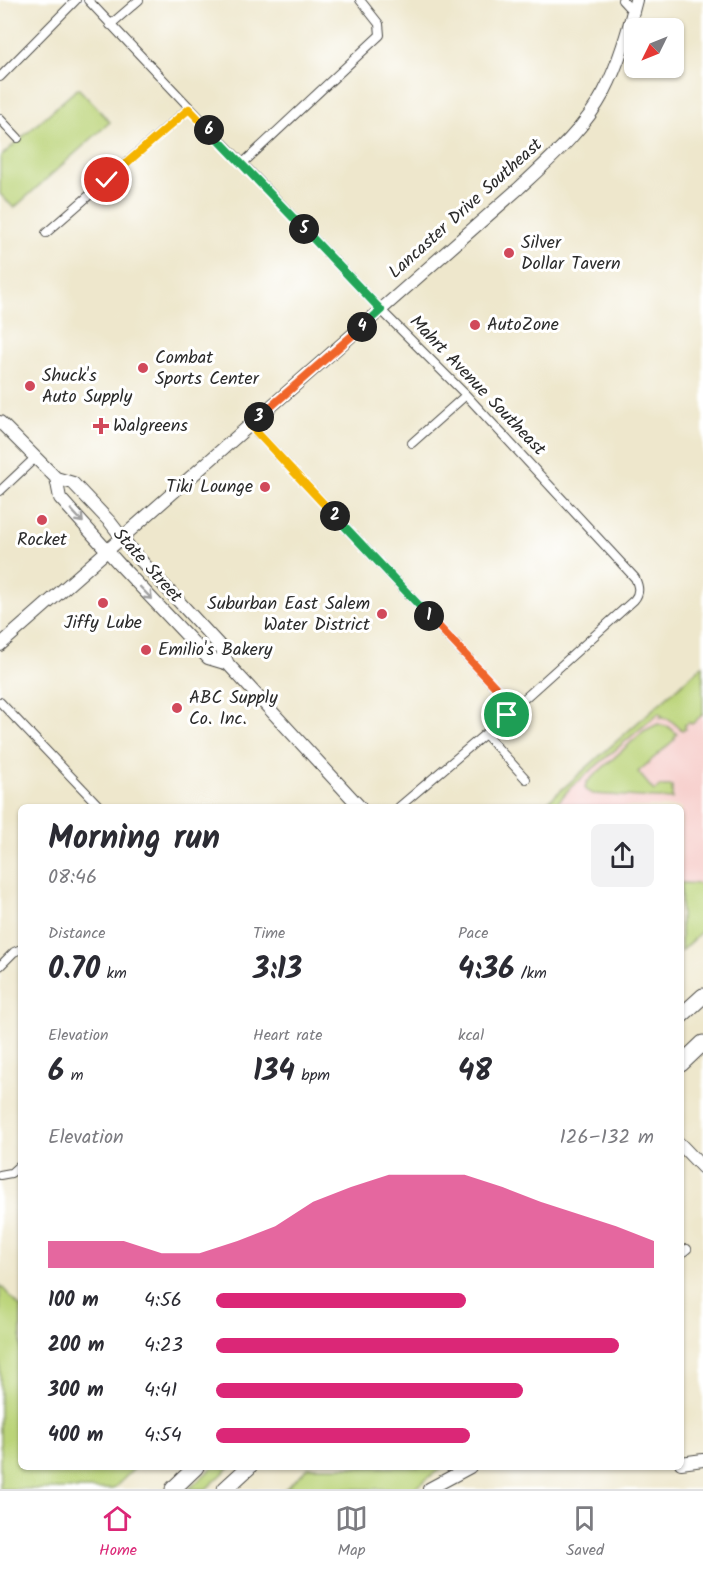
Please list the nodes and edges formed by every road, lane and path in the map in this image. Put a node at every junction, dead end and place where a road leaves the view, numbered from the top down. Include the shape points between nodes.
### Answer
1 (76, 0) edge
2 (88, 0) edge
3 (139, 0) edge
4 (360, 0) edge
5 (622, 0) edge
6 (635, 6) edge
7 (110, 25) junction
8 (0, 77) edge
9 (189, 109) junction
10 (0, 119) edge
11 (18, 138) dead end
12 (242, 164) junction
13 (46, 233) dead end
14 (381, 310) junction
15 (466, 395) junction
16 (0, 422) edge
17 (250, 425) junction
18 (412, 443) dead end
19 (35, 458) junction
20 (56, 478) junction
21 (0, 491) edge
22 (121, 537) junction
23 (107, 550) junction
24 (0, 645) edge
25 (228, 664) junction
26 (0, 702) edge
27 (515, 708) junction
28 (485, 735) junction
29 (526, 779) dead end
30 (97, 804) edge
31 (357, 804) edge
32 (403, 804) edge
33 (18, 950) edge
34 (0, 966) edge
35 (703, 996) edge
36 (684, 1013) edge
37 (703, 1043) edge
38 (684, 1061) edge
39 (684, 1147) edge
40 (18, 1167) edge
41 (703, 1168) edge
42 (1, 1176) edge
43 (703, 1460) edge
44 (684, 1462) edge
45 (193, 1470) edge
46 (246, 1470) edge
47 (464, 1470) edge
48 (173, 1489) edge
49 (225, 1489) edge
50 (429, 1489) edge

1 - 8 street
2 - 7 street, Mahrt Avenue Southeast
3 - 7 street
4 - 12 street via 379,24 378,38
5 - 6 street
6 - 14 main road, Lancaster Drive Southeast via 611,77 581,124 533,175
7 - 9 street, Mahrt Avenue Southeast
9 - 12 street, Mahrt Avenue Southeast
9 - 13 street
10 - 11 street
12 - 14 street, Mahrt Avenue Southeast
14 - 15 street, Mahrt Avenue Southeast
14 - 17 main road, Lancaster Drive Southeast
15 - 18 street
15 - 27 street, Mahrt Avenue Southeast via 635,578 639,589 634,600
16 - 19 main road, State Street
17 - 22 main road, Lancaster Drive Southeast
17 - 27 street
19 - 20 main road, State Street
19 - 21 street
20 - 22 main road, State Street via 73,483
20 -> 23 main road, State Street via 60,498
22 - 23 main road, Lancaster Drive Southeast
22 - 25 main road, State Street via 220,646
23 - 24 main road, Lancaster Drive Southeast
23 -> 25 main road, State Street via 208,658
25 - 31 main road, State Street
26 - 30 street
27 - 28 street
28 - 29 street
28 - 32 street
33 - 34 street
35 - 36 highway
37 - 38 highway
39 - 41 main road
40 - 42 street
43 - 44 main road
45 - 48 highway
46 - 49 highway
47 - 50 main road

